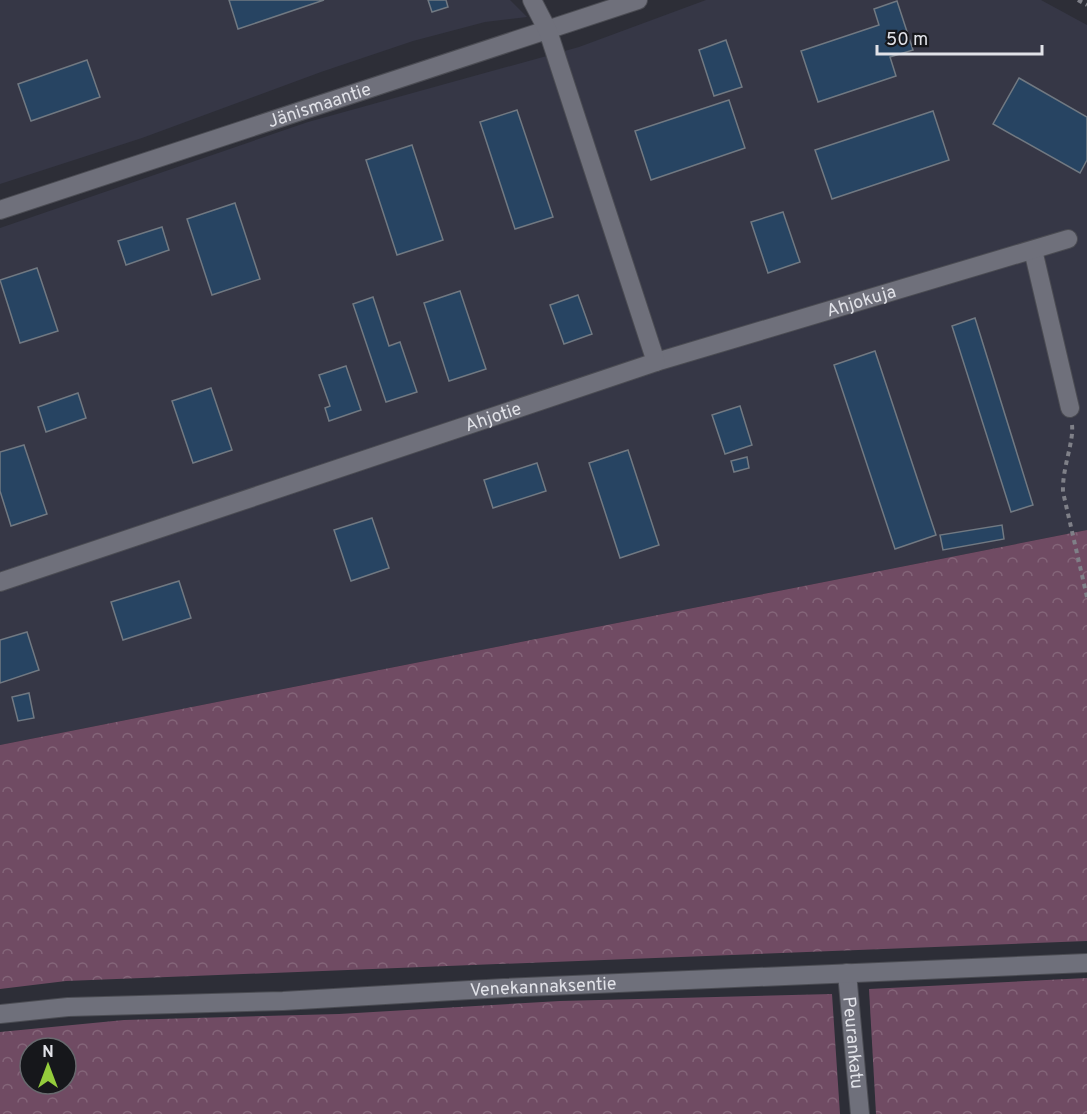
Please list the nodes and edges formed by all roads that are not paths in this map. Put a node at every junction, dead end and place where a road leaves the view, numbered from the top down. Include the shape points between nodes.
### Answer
1 (532, 0) edge
2 (638, 0) edge
3 (548, 30) junction
4 (0, 210) edge
5 (1068, 239) dead end
6 (1033, 249) junction
7 (656, 362) junction
8 (1070, 408) road end
9 (0, 582) edge
10 (1087, 963) edge
11 (847, 973) junction
12 (0, 1014) edge
13 (860, 1114) edge

1 - 3 street
2 - 3 street, Jänismaantie
3 - 4 street, Jänismaantie
3 - 7 street
5 - 6 street, Ahjokuja
6 - 7 street, Ahjokuja
6 - 8 street
7 - 9 street, Ahjotie
10 - 11 street, Venekannaksentie
11 - 12 street, Venekannaksentie via 283,1001 68,1007
11 - 13 street, Peurankatu

